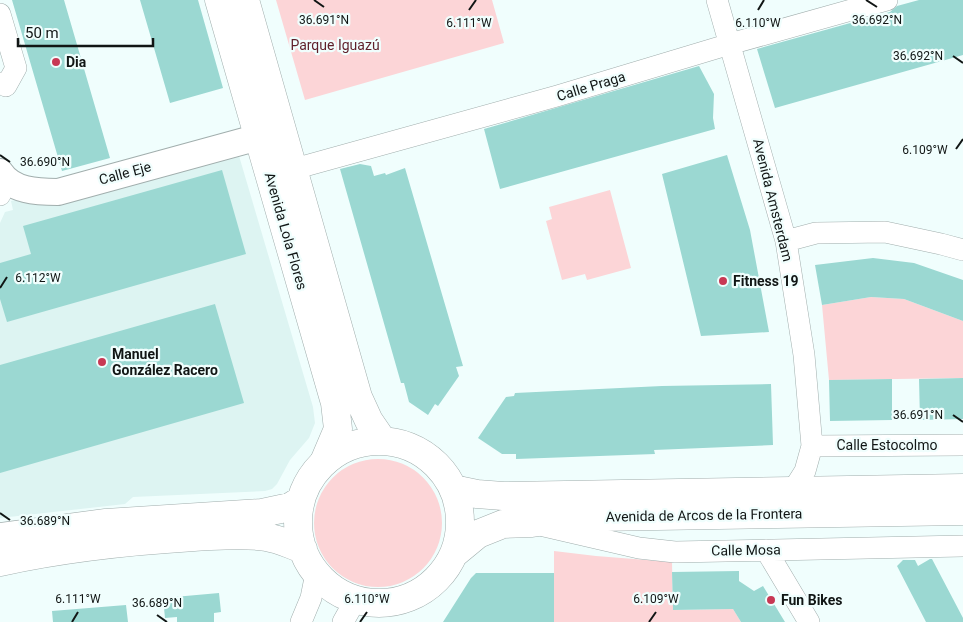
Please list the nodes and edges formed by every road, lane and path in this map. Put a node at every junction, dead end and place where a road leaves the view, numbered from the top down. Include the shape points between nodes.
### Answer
1 (219, 0) edge
2 (245, 0) edge
3 (718, 0) edge
4 (887, 0) edge
5 (0, 14) edge
6 (730, 44) junction
7 (2, 89) edge
8 (259, 137) junction
9 (294, 169) junction
10 (2, 183) edge
11 (786, 241) junction
12 (963, 250) edge
13 (382, 440) junction
14 (963, 445) edge
15 (812, 446) junction
16 (324, 462) junction
17 (963, 488) edge
18 (453, 489) junction
19 (793, 490) junction
20 (301, 500) junction
21 (963, 511) edge
22 (532, 524) junction
23 (0, 537) edge
24 (963, 546) edge
25 (303, 549) junction
26 (766, 550) junction
27 (455, 553) junction
28 (0, 562) edge
29 (316, 573) junction
30 (350, 611) edge
31 (301, 622) edge
32 (809, 622) edge

1 - 8 main road, Avenida Lola Flores
2 - 9 main road, Avenida Lola Flores
3 - 6 street, Avenida Amsterdam
4 - 6 street, Calle Praga
5 - 7 street via 16,68
6 - 9 street, Calle Praga
6 - 11 street, Avenida Amsterdam
8 - 10 street, Calle Eje via 58,192 40,192
8 - 16 main road, Avenida Lola Flores via 336,410 338,429
9 - 13 main road, Avenida Lola Flores via 358,397 369,422
11 - 12 street via 816,233 886,232
11 - 15 street, Avenida Amsterdam via 804,356
13 - 16 main road via 348,447
13 - 18 main road via 423,454 437,465
14 - 15 street, Calle Estocolmo
15 - 19 street, Avenida Amsterdam via 805,471
16 - 20 main road via 307,484
17 - 19 main road, Avenida de Arcos de la Frontera
18 - 19 main road, Avenida de Arcos de la Frontera via 498,496
18 - 27 main road via 460,508 461,525
20 - 23 main road via 262,513 106,523
20 - 25 main road via 298,528
21 - 22 main road, Avenida de Arcos de la Frontera via 596,517
22 - 26 street, Calle Mosa via 640,548 674,552
22 - 27 main road, Avenida de Arcos de la Frontera via 504,524 478,534
24 - 26 street, Calle Mosa
25 - 28 main road via 268,537 209,536 116,544
25 - 29 main road
26 - 32 street
27 - 30 main road via 434,582 422,591 396,602
29 - 30 main road via 338,592
29 - 31 street via 311,598

